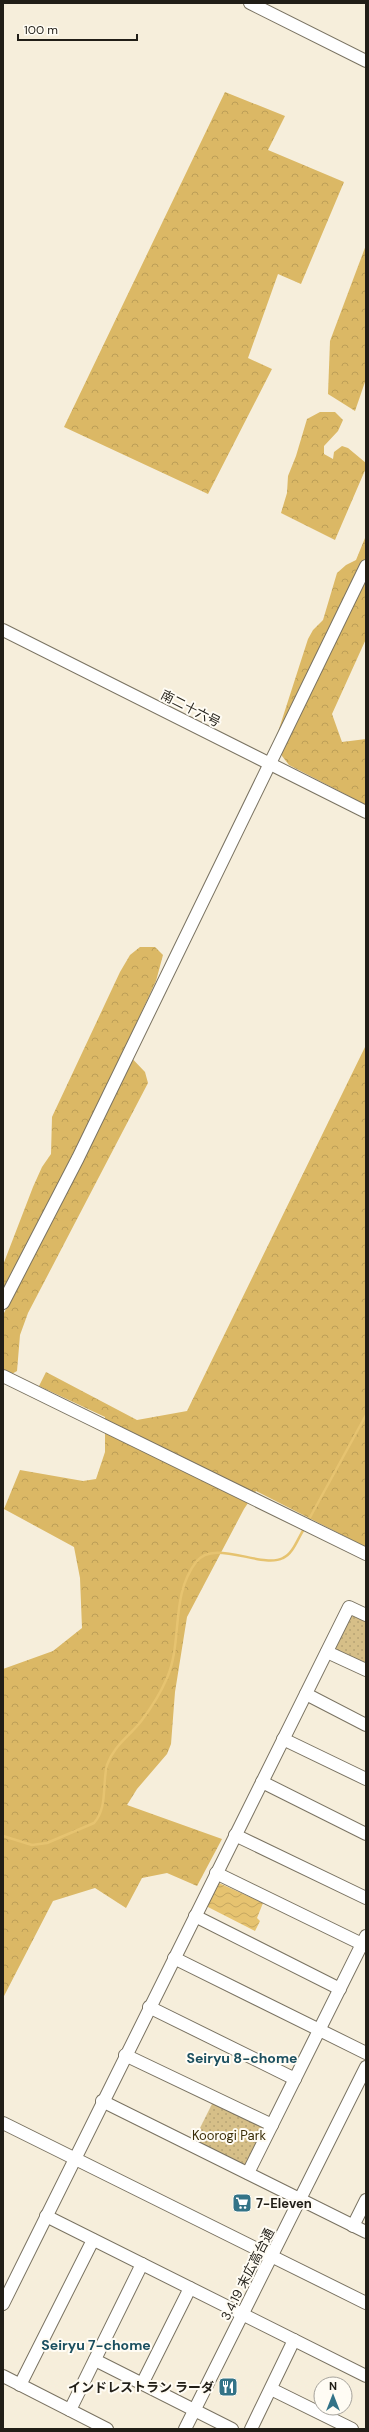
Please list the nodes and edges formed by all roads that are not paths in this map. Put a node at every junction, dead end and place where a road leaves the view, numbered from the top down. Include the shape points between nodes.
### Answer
1 (250, 3) edge
2 (366, 61) edge
3 (366, 566) edge
4 (3, 630) edge
5 (268, 763) junction
6 (366, 812) edge
7 (3, 1303) edge
8 (3, 1376) edge
9 (366, 1554) edge
10 (366, 1616) edge
11 (327, 1652) junction
12 (366, 1670) edge
13 (306, 1694) junction
14 (366, 1725) edge
15 (283, 1740) junction
16 (366, 1779) edge
17 (262, 1782) junction
18 (366, 1834) edge
19 (235, 1835) junction
20 (216, 1873) junction
21 (366, 1898) edge
22 (195, 1916) junction
23 (365, 1942) edge
24 (174, 1958) junction
25 (340, 1990) junction
26 (149, 2006) junction
27 (319, 2030) junction
28 (366, 2053) edge
29 (125, 2055) junction
30 (366, 2067) edge
31 (295, 2079) junction
32 (102, 2101) junction
33 (3, 2123) edge
34 (272, 2125) junction
35 (74, 2158) junction
36 (248, 2173) junction
37 (299, 2199) junction
38 (366, 2200) edge
39 (46, 2216) junction
40 (353, 2226) junction
41 (366, 2232) edge
42 (94, 2240) junction
43 (271, 2256) junction
44 (142, 2264) junction
45 (190, 2288) junction
46 (366, 2303) edge
47 (3, 2304) edge
48 (242, 2314) junction
49 (294, 2340) junction
50 (95, 2360) junction
51 (3, 2376) edge
52 (366, 2376) edge
53 (142, 2384) junction
54 (20, 2385) junction
55 (270, 2389) junction
56 (70, 2410) junction
57 (194, 2411) junction
58 (107, 2429) edge
59 (185, 2429) edge
60 (232, 2429) edge
61 (251, 2429) edge
62 (352, 2429) edge

1 - 2 street
3 - 5 street
4 - 5 street, 南二十六号
5 - 6 street, 南二十六号
5 - 7 street via 78,1158
8 - 9 street
10 - 11 street via 349,1607
11 - 12 street
11 - 13 street
13 - 14 street
13 - 15 street
15 - 16 street
15 - 17 street
17 - 18 street
17 - 19 street
19 - 20 street
19 - 21 street
20 - 22 street
20 - 23 street
22 - 24 street
22 - 25 street
23 - 25 street
24 - 26 street
24 - 27 street
25 - 27 street
26 - 29 street
26 - 31 street
27 - 28 street
27 - 31 street
29 - 32 street
29 - 34 street
30 - 37 street, 3.4.19 末広高台通
31 - 34 street
32 - 35 street
32 - 36 street
33 - 35 street
34 - 36 street
35 - 39 street
35 - 43 street
36 - 37 street
37 - 40 street
37 - 43 street, 3.4.19 末広高台通
38 - 40 street
39 - 42 street
39 - 47 street
40 - 41 street
42 - 44 street
42 - 54 street
43 - 46 street
43 - 48 street, 3.4.19 末広高台通
44 - 45 street
44 - 50 street
45 - 48 street
45 - 53 street
48 - 49 street
48 - 57 street, 3.4.19 末広高台通
49 - 52 street
49 - 55 street
50 - 53 street
50 - 56 street
51 - 54 street
53 - 57 street
54 - 56 street
55 - 61 street
55 - 62 street
56 - 58 street
57 - 59 street, 3.4.19 末広高台通
57 - 60 street

